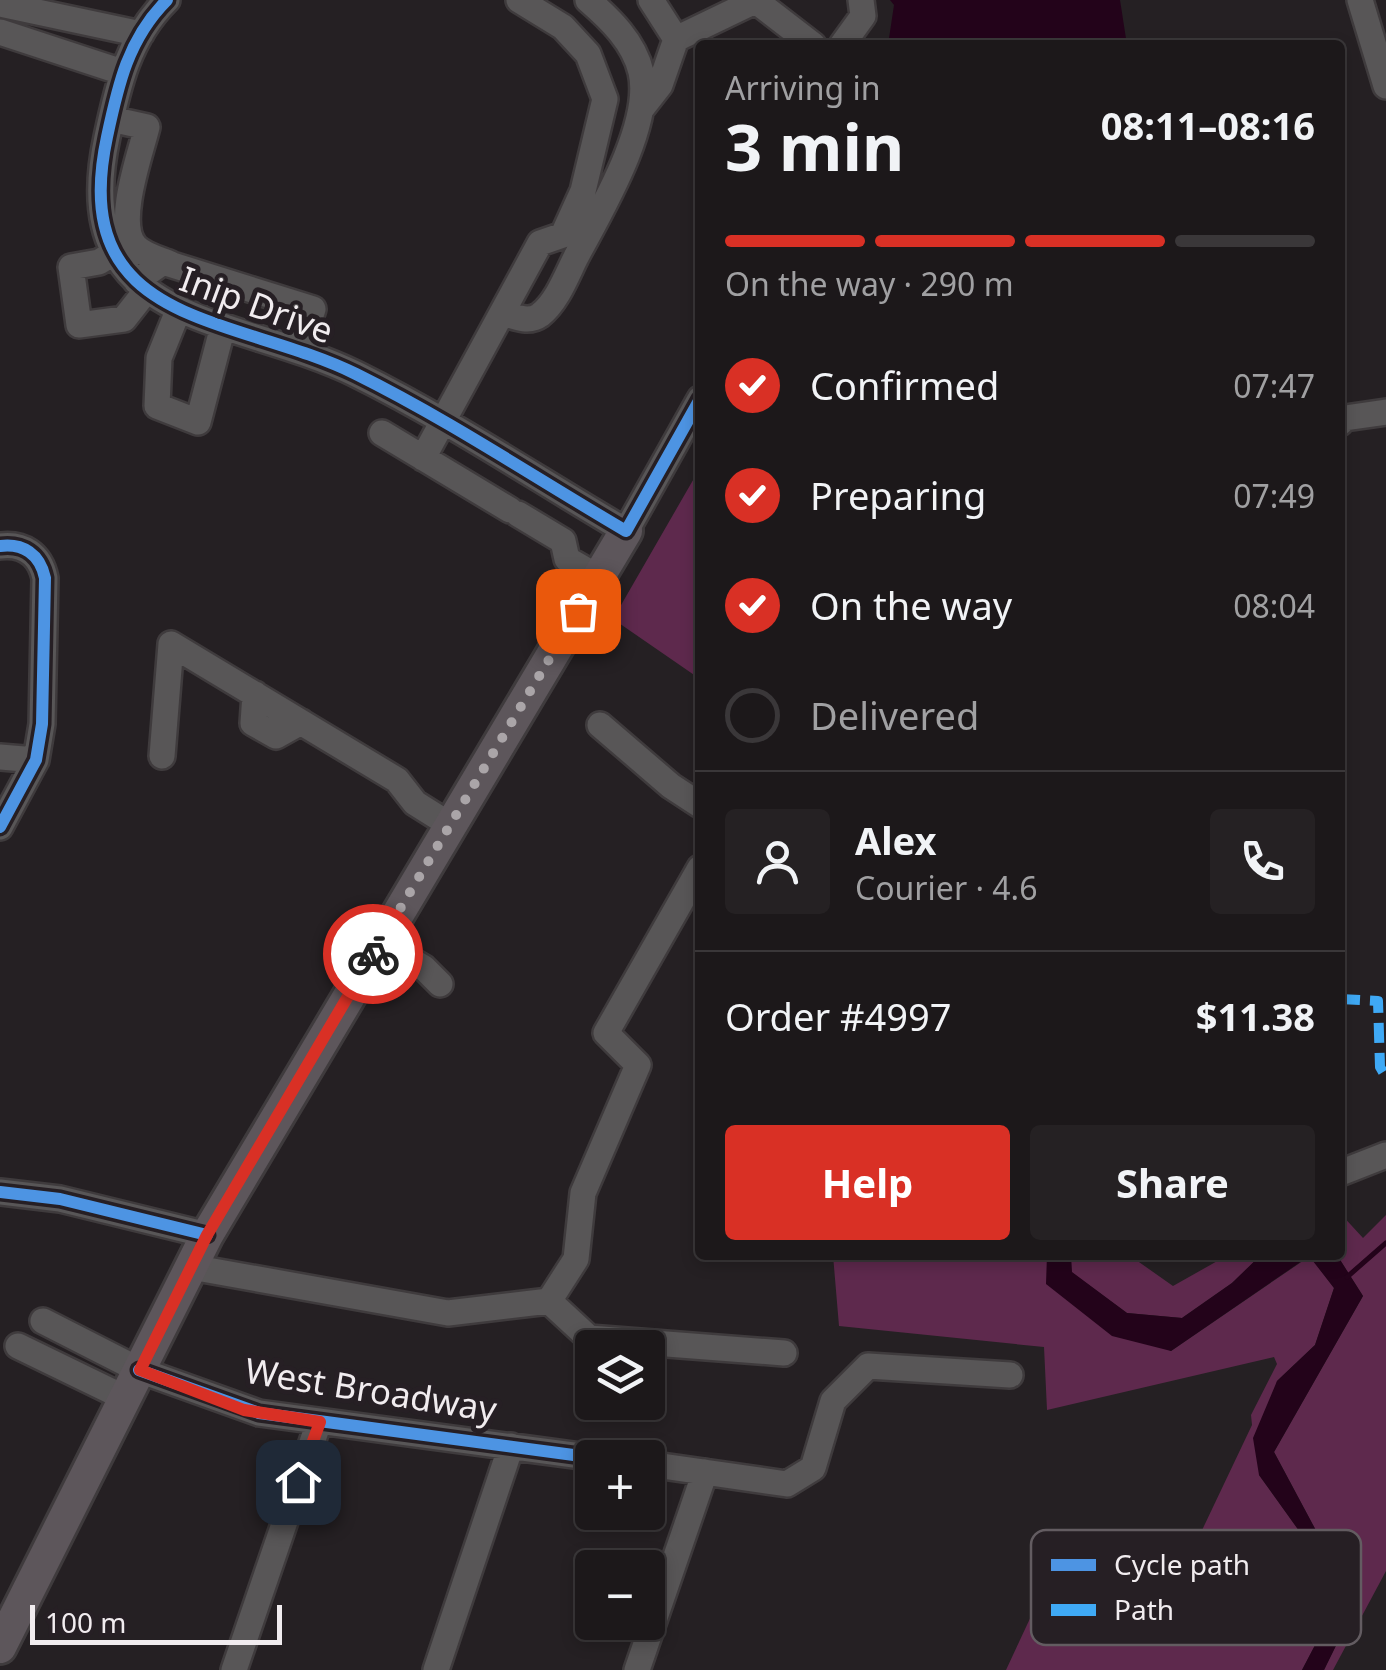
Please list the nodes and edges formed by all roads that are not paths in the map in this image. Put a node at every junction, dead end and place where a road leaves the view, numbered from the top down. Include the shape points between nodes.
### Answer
1 (166, 0) edge
2 (519, 0) edge
3 (588, 0) edge
4 (652, 0) edge
5 (757, 0) edge
6 (861, 0) edge
7 (1360, 0) edge
8 (0, 4) edge
9 (0, 32) edge
10 (140, 34) junction
11 (676, 38) junction
12 (807, 40) edge
13 (845, 40) edge
14 (122, 72) junction
15 (1386, 86) edge
16 (642, 108) junction
17 (111, 120) junction
18 (116, 252) junction
19 (171, 264) junction
20 (141, 286) junction
21 (178, 311) junction
22 (504, 314) junction
23 (223, 326) junction
24 (300, 350) junction
25 (695, 408) edge
26 (1386, 412) edge
27 (1345, 418) edge
28 (443, 424) junction
29 (382, 433) dead end
30 (475, 442) junction
31 (423, 458) junction
32 (455, 476) junction
33 (626, 531) junction
34 (0, 546) edge
35 (598, 578) junction
36 (600, 726) dead end
37 (162, 756) dead end
38 (0, 758) edge
39 (36, 760) junction
40 (695, 802) edge
41 (450, 825) junction
42 (0, 827) edge
43 (695, 877) edge
44 (380, 942) junction
45 (440, 984) dead end
46 (1386, 1155) edge
47 (1345, 1171) edge
48 (0, 1192) edge
49 (207, 1235) junction
50 (191, 1267) junction
51 (550, 1300) junction
52 (43, 1321) dead end
53 (18, 1346) dead end
54 (784, 1353) dead end
55 (1010, 1374) dead end
56 (132, 1384) junction
57 (320, 1422) junction
58 (511, 1446) junction
59 (575, 1455) edge
60 (665, 1466) edge
61 (705, 1472) junction
62 (0, 1647) edge
63 (0, 1668) edge
64 (7, 1670) edge
65 (234, 1670) edge
66 (436, 1670) edge
67 (638, 1670) edge

1 - 10 street, Inip Drive
2 - 22 street via 563,27 588,54 605,99 583,191 563,235 540,243
3 - 16 street via 618,26 634,57
4 - 11 street
5 - 11 street
5 - 12 street
6 - 13 street via 862,16
7 - 15 street
8 - 10 street
9 - 14 street
10 - 14 street, Inip Drive
11 - 16 street via 660,85
14 - 17 street, Inip Drive
16 - 22 street via 619,177 559,290 538,316
17 - 18 street, Inip Drive via 99,196
17 - 19 street via 147,127 129,202 130,240
18 - 20 street, Inip Drive
18 - 20 street via 72,267 79,325 124,318
19 - 20 street via 163,262
19 - 24 street via 313,310
20 - 21 street, Inip Drive
21 - 23 street, Inip Drive
21 - 23 street via 159,358 156,406 198,422
22 - 28 street
23 - 24 street, Inip Drive
24 - 28 street, Inip Drive
25 - 33 street
26 - 27 street
28 - 30 street, Inip Drive
28 - 31 street
29 - 31 street
30 - 32 street
30 - 33 street, Inip Drive
31 - 32 street
32 - 35 street via 563,541 567,559
33 - 35 main road
34 - 39 street via 20,546 36,557 45,578
35 - 41 main road
36 - 40 street
37 - 41 street via 171,644 397,780 414,803
38 - 39 street
39 - 42 street
41 - 44 main road
43 - 51 street via 606,1032 638,1065 583,1193 576,1258
44 - 45 street
44 - 49 main road
46 - 47 street
48 - 49 street via 60,1198
49 - 50 main road
50 - 51 street via 448,1312
50 - 56 main road
51 - 54 street via 589,1338
52 - 56 street
53 - 56 street
55 - 61 street via 868,1366 833,1401 813,1468 787,1484
56 - 57 street, West Broadway
56 - 62 main road
57 - 58 street, West Broadway
57 - 65 street
58 - 59 street, West Broadway
58 - 66 street
60 - 61 street
61 - 67 street
63 - 64 main road

